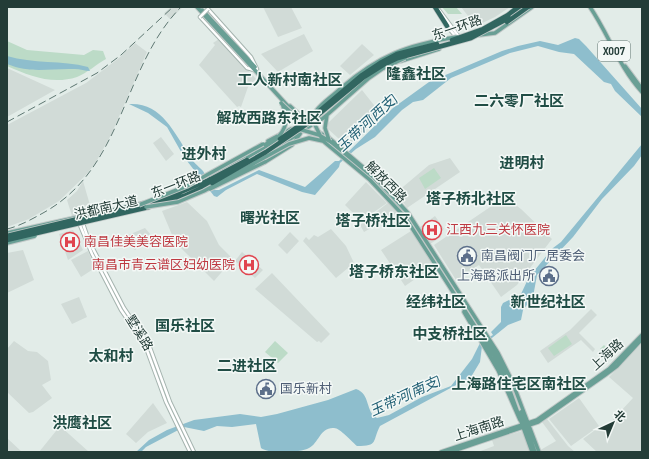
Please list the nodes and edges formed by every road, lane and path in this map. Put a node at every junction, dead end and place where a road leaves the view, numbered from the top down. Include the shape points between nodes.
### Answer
1 (196, 7) edge
2 (201, 7) edge
3 (435, 7) edge
4 (517, 7) edge
5 (526, 7) edge
6 (532, 7) edge
7 (592, 7) edge
8 (447, 26) joint
9 (470, 36) junction
10 (479, 36) junction
11 (458, 37) junction
12 (461, 42) junction
13 (412, 54) junction
14 (256, 70) junction
15 (262, 78) junction
16 (642, 89) edge
17 (642, 92) edge
18 (281, 103) junction
19 (328, 114) junction
20 (304, 121) junction
21 (310, 127) junction
22 (294, 128) junction
23 (301, 132) junction
24 (317, 132) junction
25 (279, 136) junction
26 (323, 141) junction
27 (331, 142) junction
28 (341, 152) junction
29 (351, 161) junction
30 (367, 173) junction
31 (200, 181) junction
32 (204, 190) junction
33 (138, 205) junction
34 (146, 208) junction
35 (82, 216) junction
36 (77, 217) junction
37 (81, 225) junction
38 (414, 230) junction
39 (7, 233) edge
40 (7, 236) edge
41 (7, 242) edge
42 (642, 335) edge
43 (483, 337) junction
44 (642, 339) edge
45 (490, 346) junction
46 (526, 426) junction
47 (190, 452) edge
48 (194, 452) edge
49 (441, 452) edge
50 (450, 452) edge
51 (534, 452) edge
52 (539, 452) edge

1 - 14 main road
2 - 14 main road
3 - 8 highway
3 - 11 street
4 - 9 highway, 东一环路, bridge
4 - 11 main road, 洪都南大道 via 483,27
5 - 9 highway, bridge via 490,32
5 - 10 main road
6 - 10 main road, bridge via 494,32
7 - 16 main road via 606,28 626,68
7 - 17 main road, X007 via 625,70
8 - 11 street
9 - 13 highway, 东一环路, bridge
9 - 26 main road, bridge via 404,48 371,64 316,111 316,125
9 - 33 highway, 东一环路, bridge via 397,54 370,69 317,113 245,161 185,192
10 - 12 main road, 洪都南大道
11 - 12 street
11 - 20 main road, 洪都南大道 via 401,51 377,62
12 - 21 main road, 洪都南大道 via 385,66 367,78
13 - 19 main road, bridge via 369,78
13 - 34 highway, 东一环路, bridge via 373,71 307,124 235,170 184,196
14 - 14 street, bridge via 251,57 208,9 200,17 247,68
14 - 15 main road
14 - 20 main road
15 - 18 main road via 263,83
15 - 20 main road
18 - 19 main road, bridge via 300,119 322,119
18 - 25 main road, bridge via 286,113 286,123
19 - 27 main road, bridge via 325,128
20 - 21 main road
20 - 22 main road, 洪都南大道
21 - 23 main road, 洪都南大道
21 - 24 main road
22 - 31 main road, 洪都南大道 via 268,146
22 - 31 main road, bridge via 209,173
23 - 32 main road, 洪都南大道, bridge
23 - 32 main road, bridge via 292,145 265,162 217,187
24 - 28 main road
24 - 28 main road via 325,144
25 - 27 main road, bridge via 299,129
25 - 31 main road, bridge
26 - 32 main road, bridge via 309,138 288,144
26 - 38 main road, bridge via 370,180
27 - 30 main road
28 - 29 main road, bridge
28 - 29 main road
29 - 30 main road, 解放西路
29 - 38 main road, 解放西路 via 389,197
29 - 43 main road via 402,216
29 - 43 main road via 378,180 408,213
30 - 43 main road, 解放西路 via 408,216
31 - 33 main road, bridge
31 - 35 main road, 洪都南大道 via 184,191
32 - 34 main road, bridge via 178,202
32 - 37 main road, 洪都南大道 via 149,209
33 - 40 highway, 东一环路, bridge
34 - 41 highway, 东一环路, bridge via 62,226
35 - 36 main road, 洪都南大道
35 - 37 street, 墅溪路
36 - 37 street, 墅溪路
36 - 39 main road, 洪都南大道
37 - 41 main road, 洪都南大道
37 - 47 street, 墅溪路 via 92,254 121,310 145,345 176,424
37 - 48 street, 墅溪路 via 124,308 149,345
38 - 43 main road, 解放西路
42 - 46 main road, 上海路 via 609,369
43 - 45 main road
43 - 45 main road
44 - 46 main road, 上海路 via 605,376 538,422
45 - 46 main road
45 - 46 main road via 508,372
46 - 49 main road, 上海南路
46 - 50 main road, 上海南路
46 - 51 main road
46 - 52 main road

